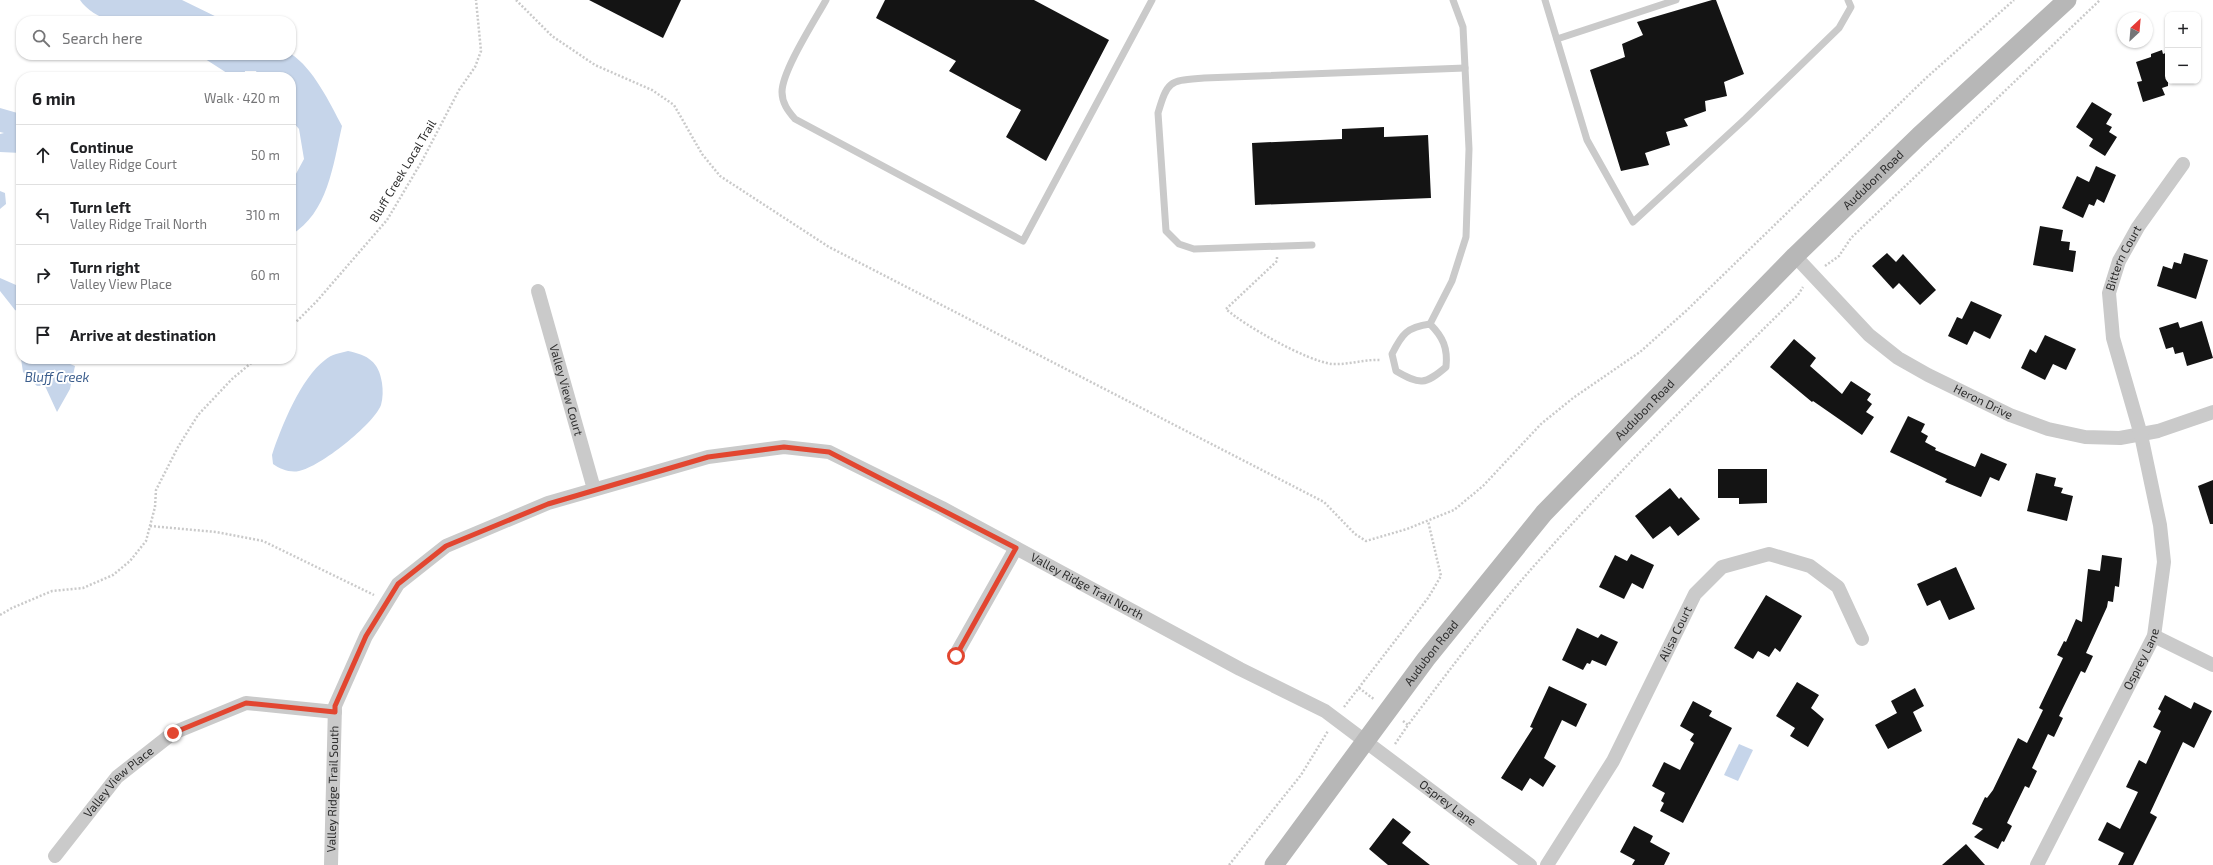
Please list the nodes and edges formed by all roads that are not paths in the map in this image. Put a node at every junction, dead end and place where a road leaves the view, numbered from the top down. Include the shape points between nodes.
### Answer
1 (826, 0) edge
2 (1152, 0) edge
3 (1453, 0) edge
4 (1545, 0) edge
5 (1676, 0) edge
6 (1848, 0) edge
7 (2066, 0) edge
8 (1557, 39) junction
9 (1465, 68) junction
10 (2183, 164) dead end
11 (1312, 245) dead end
12 (1795, 256) junction
13 (538, 290) dead end
14 (1430, 324) junction
15 (2213, 412) edge
16 (2141, 435) junction
17 (594, 489) junction
18 (1016, 548) junction
19 (2154, 636) junction
20 (1862, 639) dead end
21 (956, 656) dead end
22 (2213, 665) edge
23 (335, 712) junction
24 (1364, 742) junction
25 (55, 856) dead end
26 (330, 865) edge
27 (1274, 865) edge
28 (1530, 865) edge
29 (1547, 865) edge
30 (2037, 865) edge

1 - 2 lane via 786,76 782,92 784,106 795,119 1023,241
3 - 9 lane via 1463,27
4 - 8 lane
5 - 8 lane
6 - 8 lane via 1851,7 1839,28 1633,222 1587,140
7 - 12 street, Audubon Road via 1919,136
9 - 11 lane via 1175,81 1163,97 1158,114 1166,231 1179,244 1194,250
9 - 14 lane via 1469,149 1466,236 1452,281
10 - 16 street, Bittern Court via 2138,227 2119,261 2109,293 2113,338
12 - 16 street, Heron Drive via 1869,336 1898,358 1928,375 2010,415 2048,429 2085,437 2120,438
12 - 24 street, Audubon Road via 1544,513 1426,659
13 - 17 street, Valley View Court
14 - 14 lane via 1442,336 1448,353 1446,367 1431,380 1413,381 1396,371 1392,354 1400,338 1415,326
15 - 16 street, Heron Drive
16 - 19 street, Osprey Lane via 2160,524 2164,562
17 - 18 street, Valley Ridge Trail North via 708,457 784,447 829,452
17 - 23 street, Valley Ridge Trail North via 548,504 446,546 398,584 366,636 335,706
18 - 21 street
18 - 24 street, Valley Ridge Trail North via 1240,669 1325,711
19 - 22 street
19 - 30 street, Osprey Lane
20 - 29 street, Alisa Court via 1838,587 1810,566 1769,554 1722,567 1695,594 1613,761
23 - 25 street, Valley View Place via 246,703 173,733 117,777
23 - 26 street, Valley Ridge Trail South
24 - 27 street, Audubon Road
24 - 28 street, Osprey Lane

